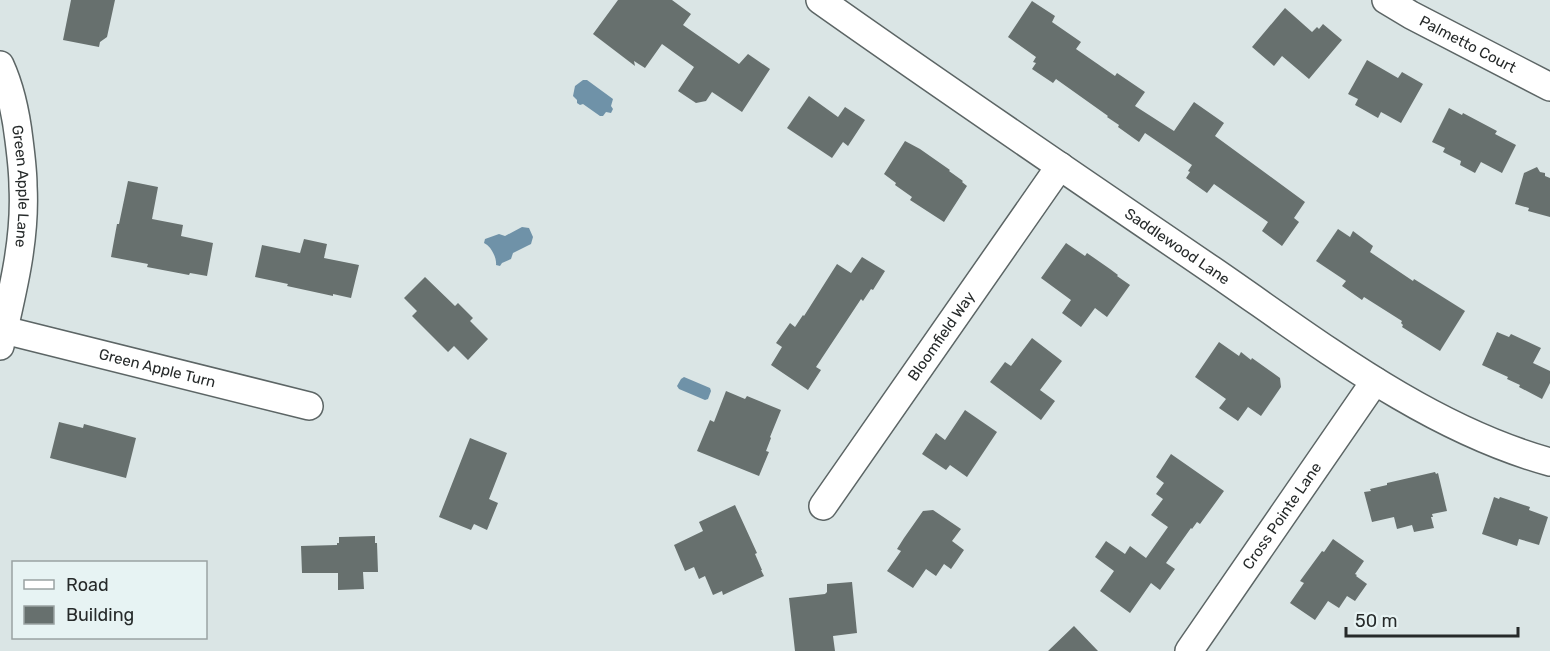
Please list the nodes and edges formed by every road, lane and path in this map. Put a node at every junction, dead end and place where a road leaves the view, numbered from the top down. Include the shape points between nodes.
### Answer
1 (1386, 0) edge
2 (828, 2) edge
3 (0, 64) edge
4 (1550, 87) edge
5 (1060, 166) junction
6 (2, 338) edge
7 (1375, 381) junction
8 (309, 406) dead end
9 (1550, 462) edge
10 (823, 506) dead end
11 (1189, 651) edge

1 - 4 street, Palmetto Court
2 - 5 street, Saddlewood Lane
3 - 6 street, Green Apple Lane via 13,106 24,188 19,248
5 - 7 street, Saddlewood Lane
5 - 10 street, Bloomfield Way
6 - 8 street, Green Apple Turn
7 - 9 street, Saddlewood Lane via 1457,426
7 - 11 street, Cross Pointe Lane

